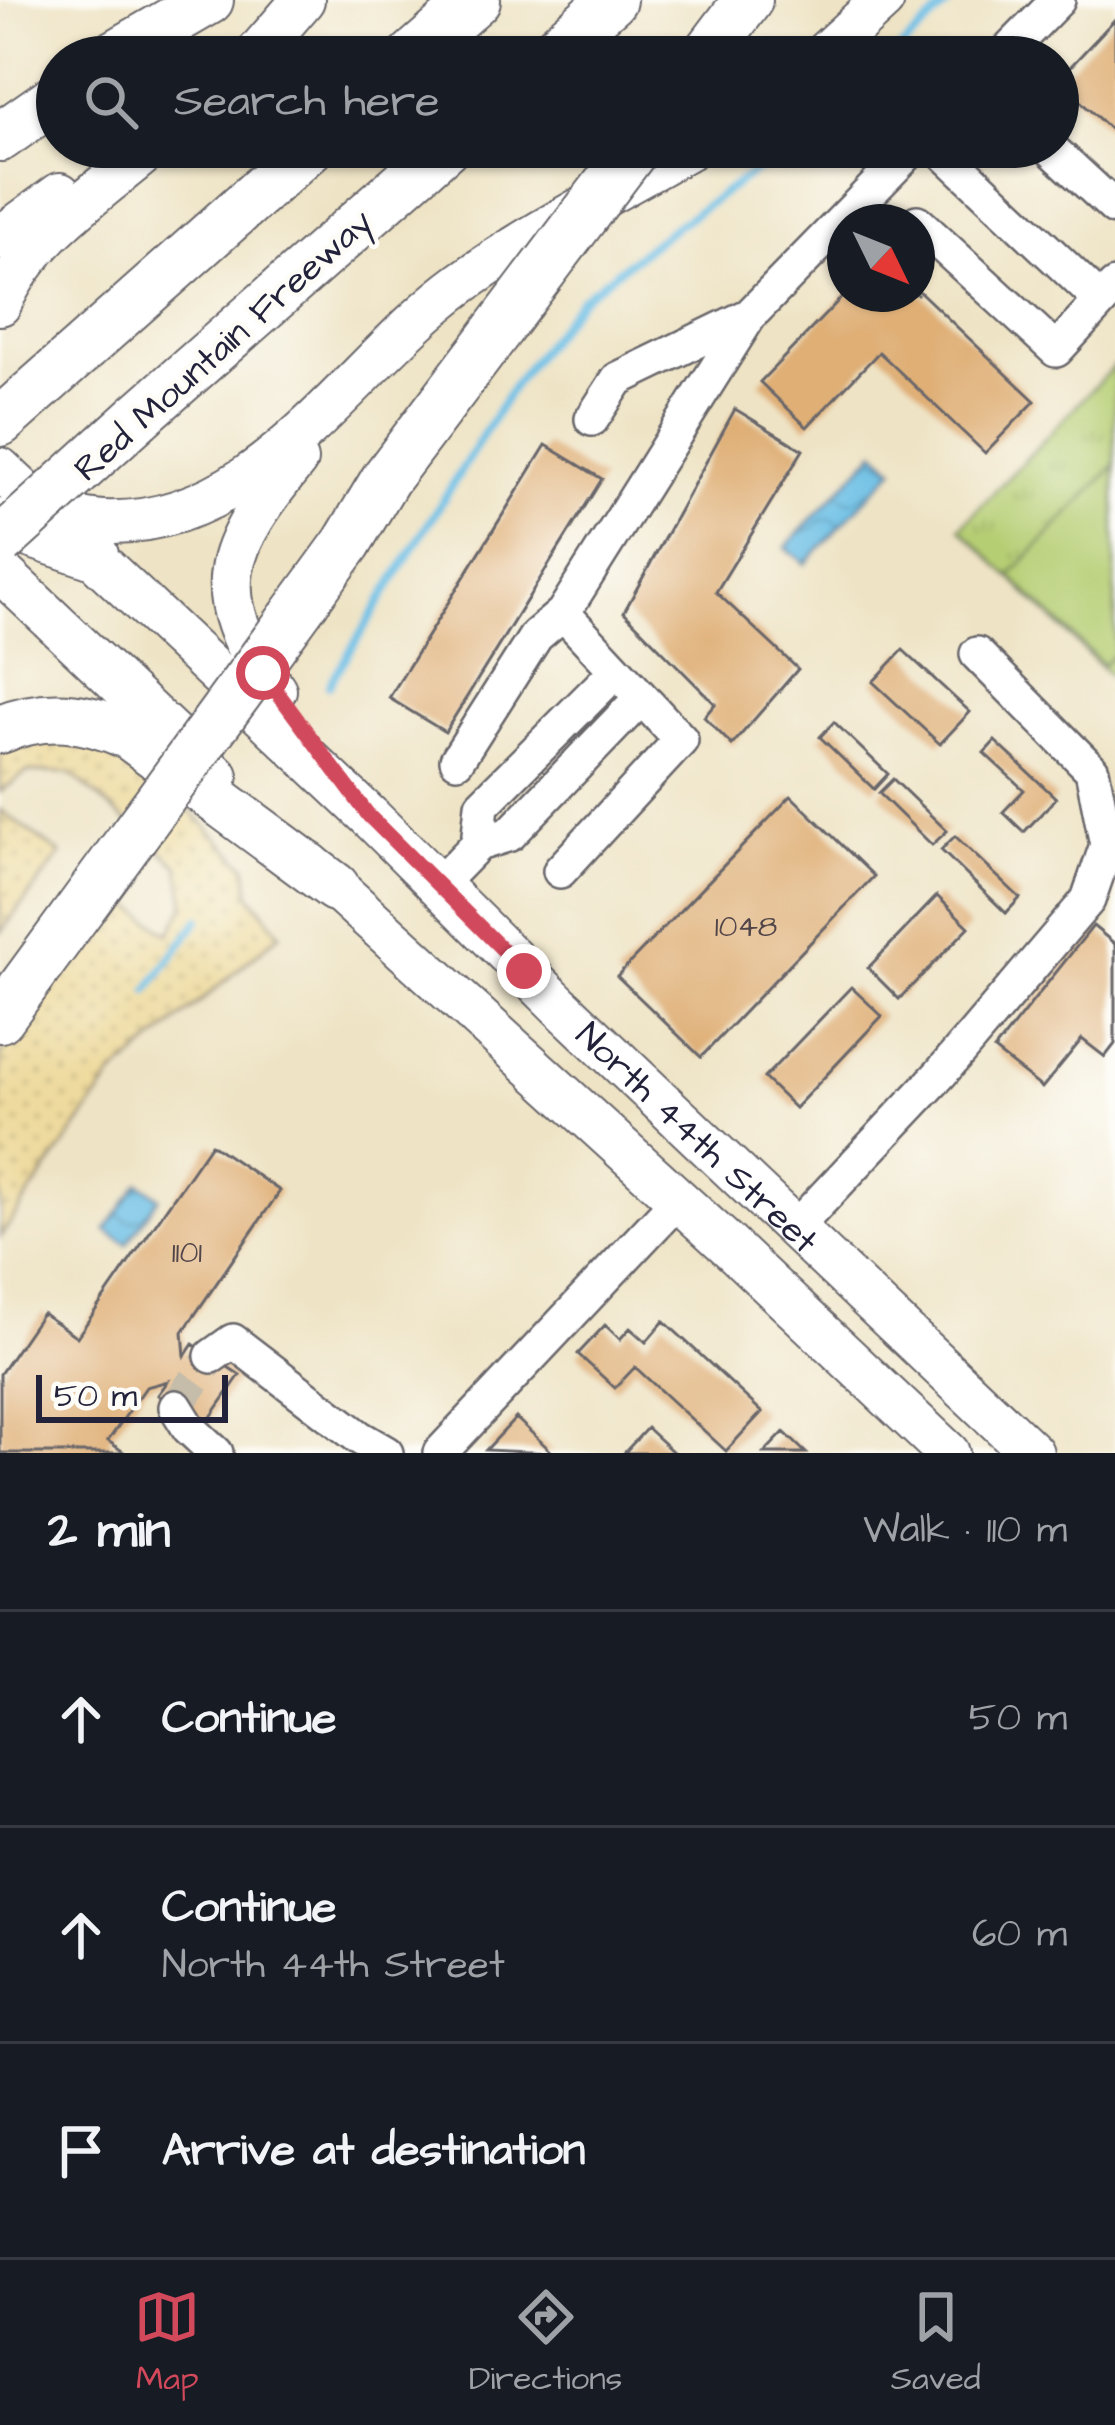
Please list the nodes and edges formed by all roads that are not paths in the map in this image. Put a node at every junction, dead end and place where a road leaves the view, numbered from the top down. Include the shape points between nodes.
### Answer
1 (209, 0) edge
2 (303, 0) edge
3 (476, 0) edge
4 (612, 0) edge
5 (748, 0) edge
6 (883, 0) edge
7 (1058, 0) edge
8 (148, 36) edge
9 (272, 36) edge
10 (435, 36) edge
11 (571, 36) edge
12 (721, 36) edge
13 (844, 36) edge
14 (1023, 36) edge
15 (36, 104) edge
16 (36, 109) edge
17 (0, 122) edge
18 (0, 137) edge
19 (101, 168) edge
20 (126, 168) edge
21 (286, 168) edge
22 (421, 168) edge
23 (620, 168) edge
24 (656, 168) edge
25 (894, 168) edge
26 (962, 168) edge
27 (1072, 168) edge
28 (877, 185) junction
29 (898, 204) edge
30 (1115, 208) edge
31 (0, 238) edge
32 (935, 239) edge
33 (1108, 293) edge
34 (0, 304) edge
35 (750, 315) junction
36 (392, 343) junction
37 (592, 419) dead end
38 (0, 422) edge
39 (0, 469) edge
40 (0, 507) edge
41 (48, 513) junction
42 (0, 526) edge
43 (0, 542) edge
44 (94, 555) junction
45 (0, 571) edge
46 (563, 613) junction
47 (46, 615) junction
48 (977, 654) dead end
49 (615, 672) junction
50 (641, 698) junction
51 (0, 729) edge
52 (553, 733) junction
53 (457, 760) dead end
54 (581, 761) junction
55 (369, 816) junction
56 (478, 844) junction
57 (560, 871) dead end
58 (86, 877) junction
59 (438, 885) junction
60 (335, 887) junction
61 (0, 965) edge
62 (0, 1018) edge
63 (674, 1114) junction
64 (678, 1200) junction
65 (795, 1228) junction
66 (915, 1342) junction
67 (212, 1356) dead end
68 (176, 1407) dead end
69 (216, 1453) edge
70 (386, 1453) edge
71 (440, 1453) edge
72 (948, 1453) edge
73 (1032, 1453) edge

1 - 8 highway
2 - 9 main road
3 - 10 highway
4 - 11 highway
5 - 12 highway
6 - 13 main road
7 - 14 street
15 - 17 highway
16 - 18 highway
19 - 31 main road
20 - 34 main road via 40,242
21 - 38 highway
22 - 43 highway, Red Mountain Freeway, bridge
23 - 58 highway, bridge via 386,478 347,543
24 - 36 main road via 460,284
25 - 28 street
26 - 33 street
27 - 30 street
28 - 29 street
28 - 35 street
32 - 33 street via 1056,350
35 - 37 street via 618,379
35 - 46 street
36 - 41 main road via 268,461 207,500 120,521
36 - 55 main road via 262,501 230,578 250,655
39 - 41 main road, North 44th Street
40 - 41 main road
41 - 44 main road, North 44th Street
42 - 44 highway
42 - 47 main road
44 - 55 main road, North 44th Street
45 - 47 main road, North 44th Street
46 - 49 street
46 - 53 street via 536,636
47 - 60 main road, North 44th Street
48 - 65 street via 1092,770 1107,844 1088,900
49 - 50 street
49 - 52 street
50 - 54 street
50 - 57 street via 681,740
51 - 60 highway via 64,716 128,735
52 - 54 street
52 - 56 street via 482,806
54 - 56 street via 510,835
55 - 59 main road, North 44th Street
56 - 59 street
58 - 61 highway
58 - 62 highway
59 - 63 main road, North 44th Street
60 - 64 main road, North 44th Street
63 - 64 main road
63 - 65 main road, North 44th Street
64 - 66 main road via 731,1204
64 - 71 street
64 - 72 main road, North 44th Street
65 - 66 main road, North 44th Street
66 - 73 main road, North 44th Street
67 - 70 street via 233,1341
68 - 69 street

